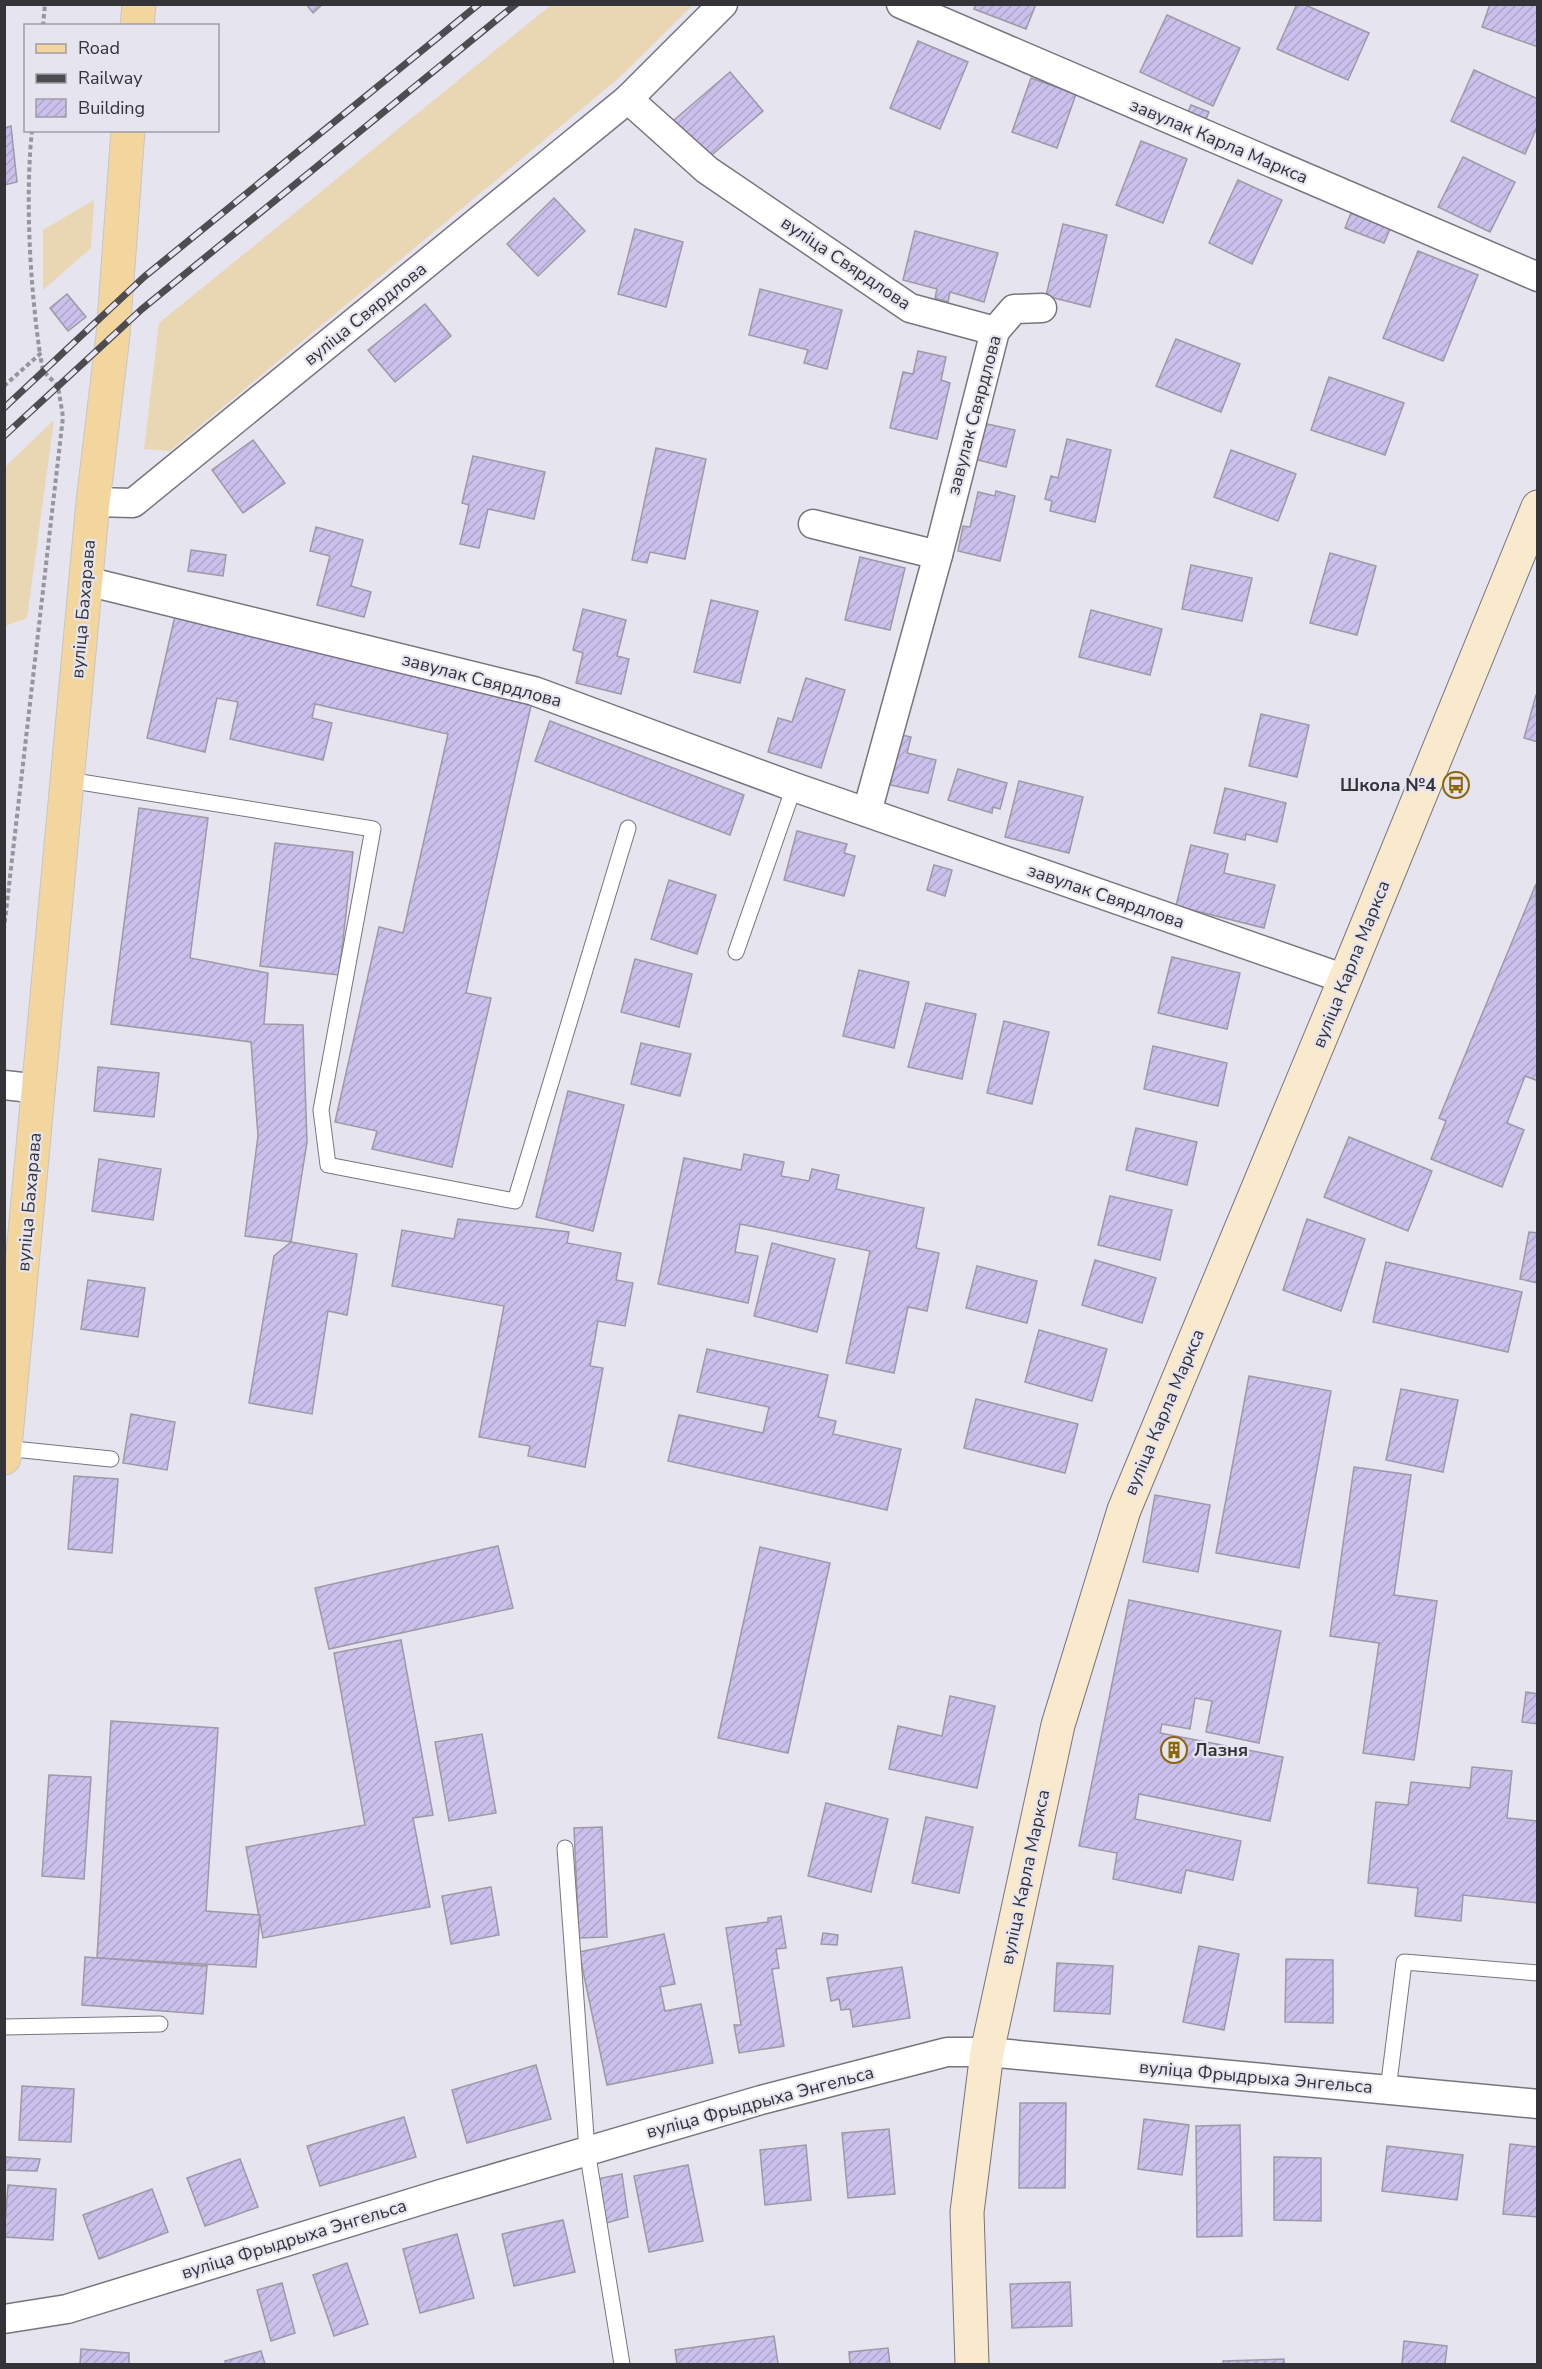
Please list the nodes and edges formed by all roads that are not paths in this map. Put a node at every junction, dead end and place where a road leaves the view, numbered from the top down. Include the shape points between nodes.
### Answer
1 (139, 4) edge
2 (723, 4) edge
3 (901, 4) edge
4 (137, 24) edge
5 (628, 99) junction
6 (128, 132) edge
7 (1538, 277) edge
8 (1042, 308) dead end
9 (995, 331) junction
10 (93, 501) junction
11 (1538, 507) edge
12 (813, 524) dead end
13 (938, 555) junction
14 (86, 581) junction
15 (68, 780) junction
16 (794, 787) junction
17 (867, 812) junction
18 (628, 828) dead end
19 (736, 952) dead end
20 (1345, 979) junction
21 (4, 1085) edge
22 (40, 1089) junction
23 (5, 1451) edge
24 (111, 1459) dead end
25 (566, 1848) dead end
26 (1538, 1973) edge
27 (160, 2024) dead end
28 (4, 2027) edge
29 (987, 2052) junction
30 (1388, 2090) junction
31 (1538, 2103) edge
32 (587, 2150) junction
33 (4, 2319) edge
34 (622, 2364) edge
35 (972, 2364) edge

1 - 4 main road
2 - 5 street, вуліца Свярдлова
3 - 7 street, завулак Карла Маркса
5 - 9 street, вуліца Свярдлова via 707,170 910,308
5 - 10 street, вуліца Свярдлова via 133,503
6 - 10 main road, вуліца Бахарава via 113,335
8 - 9 street, завулак Свярдлова via 1014,309
9 - 13 street, завулак Свярдлова
10 - 14 main road, вуліца Бахарава
11 - 20 main road, вуліца Карла Маркса
12 - 13 street
13 - 17 street, завулак Свярдлова
14 - 15 main road, вуліца Бахарава
14 - 16 street, завулак Свярдлова via 534,691
15 - 18 lane via 373,829 321,1110 328,1165 515,1201
15 - 22 main road, вуліца Бахарава
16 - 17 street, завулак Свярдлова
16 - 19 lane
17 - 20 street, завулак Свярдлова
20 - 29 main road, вуліца Карла Маркса via 1124,1510 1058,1725
21 - 22 street
22 - 23 main road, вуліца Бахарава
23 - 24 lane
25 - 32 lane
26 - 30 lane via 1404,1962
27 - 28 lane
29 - 30 street, вуліца Фрыдрыха Энгельса
29 - 32 street, вуліца Фрыдрыха Энгельса via 947,2052
29 - 35 main road, вуліца Карла Маркса via 967,2212
30 - 31 street, вуліца Фрыдрыха Энгельса
32 - 33 street, вуліца Фрыдрыха Энгельса via 67,2309
32 - 34 lane

